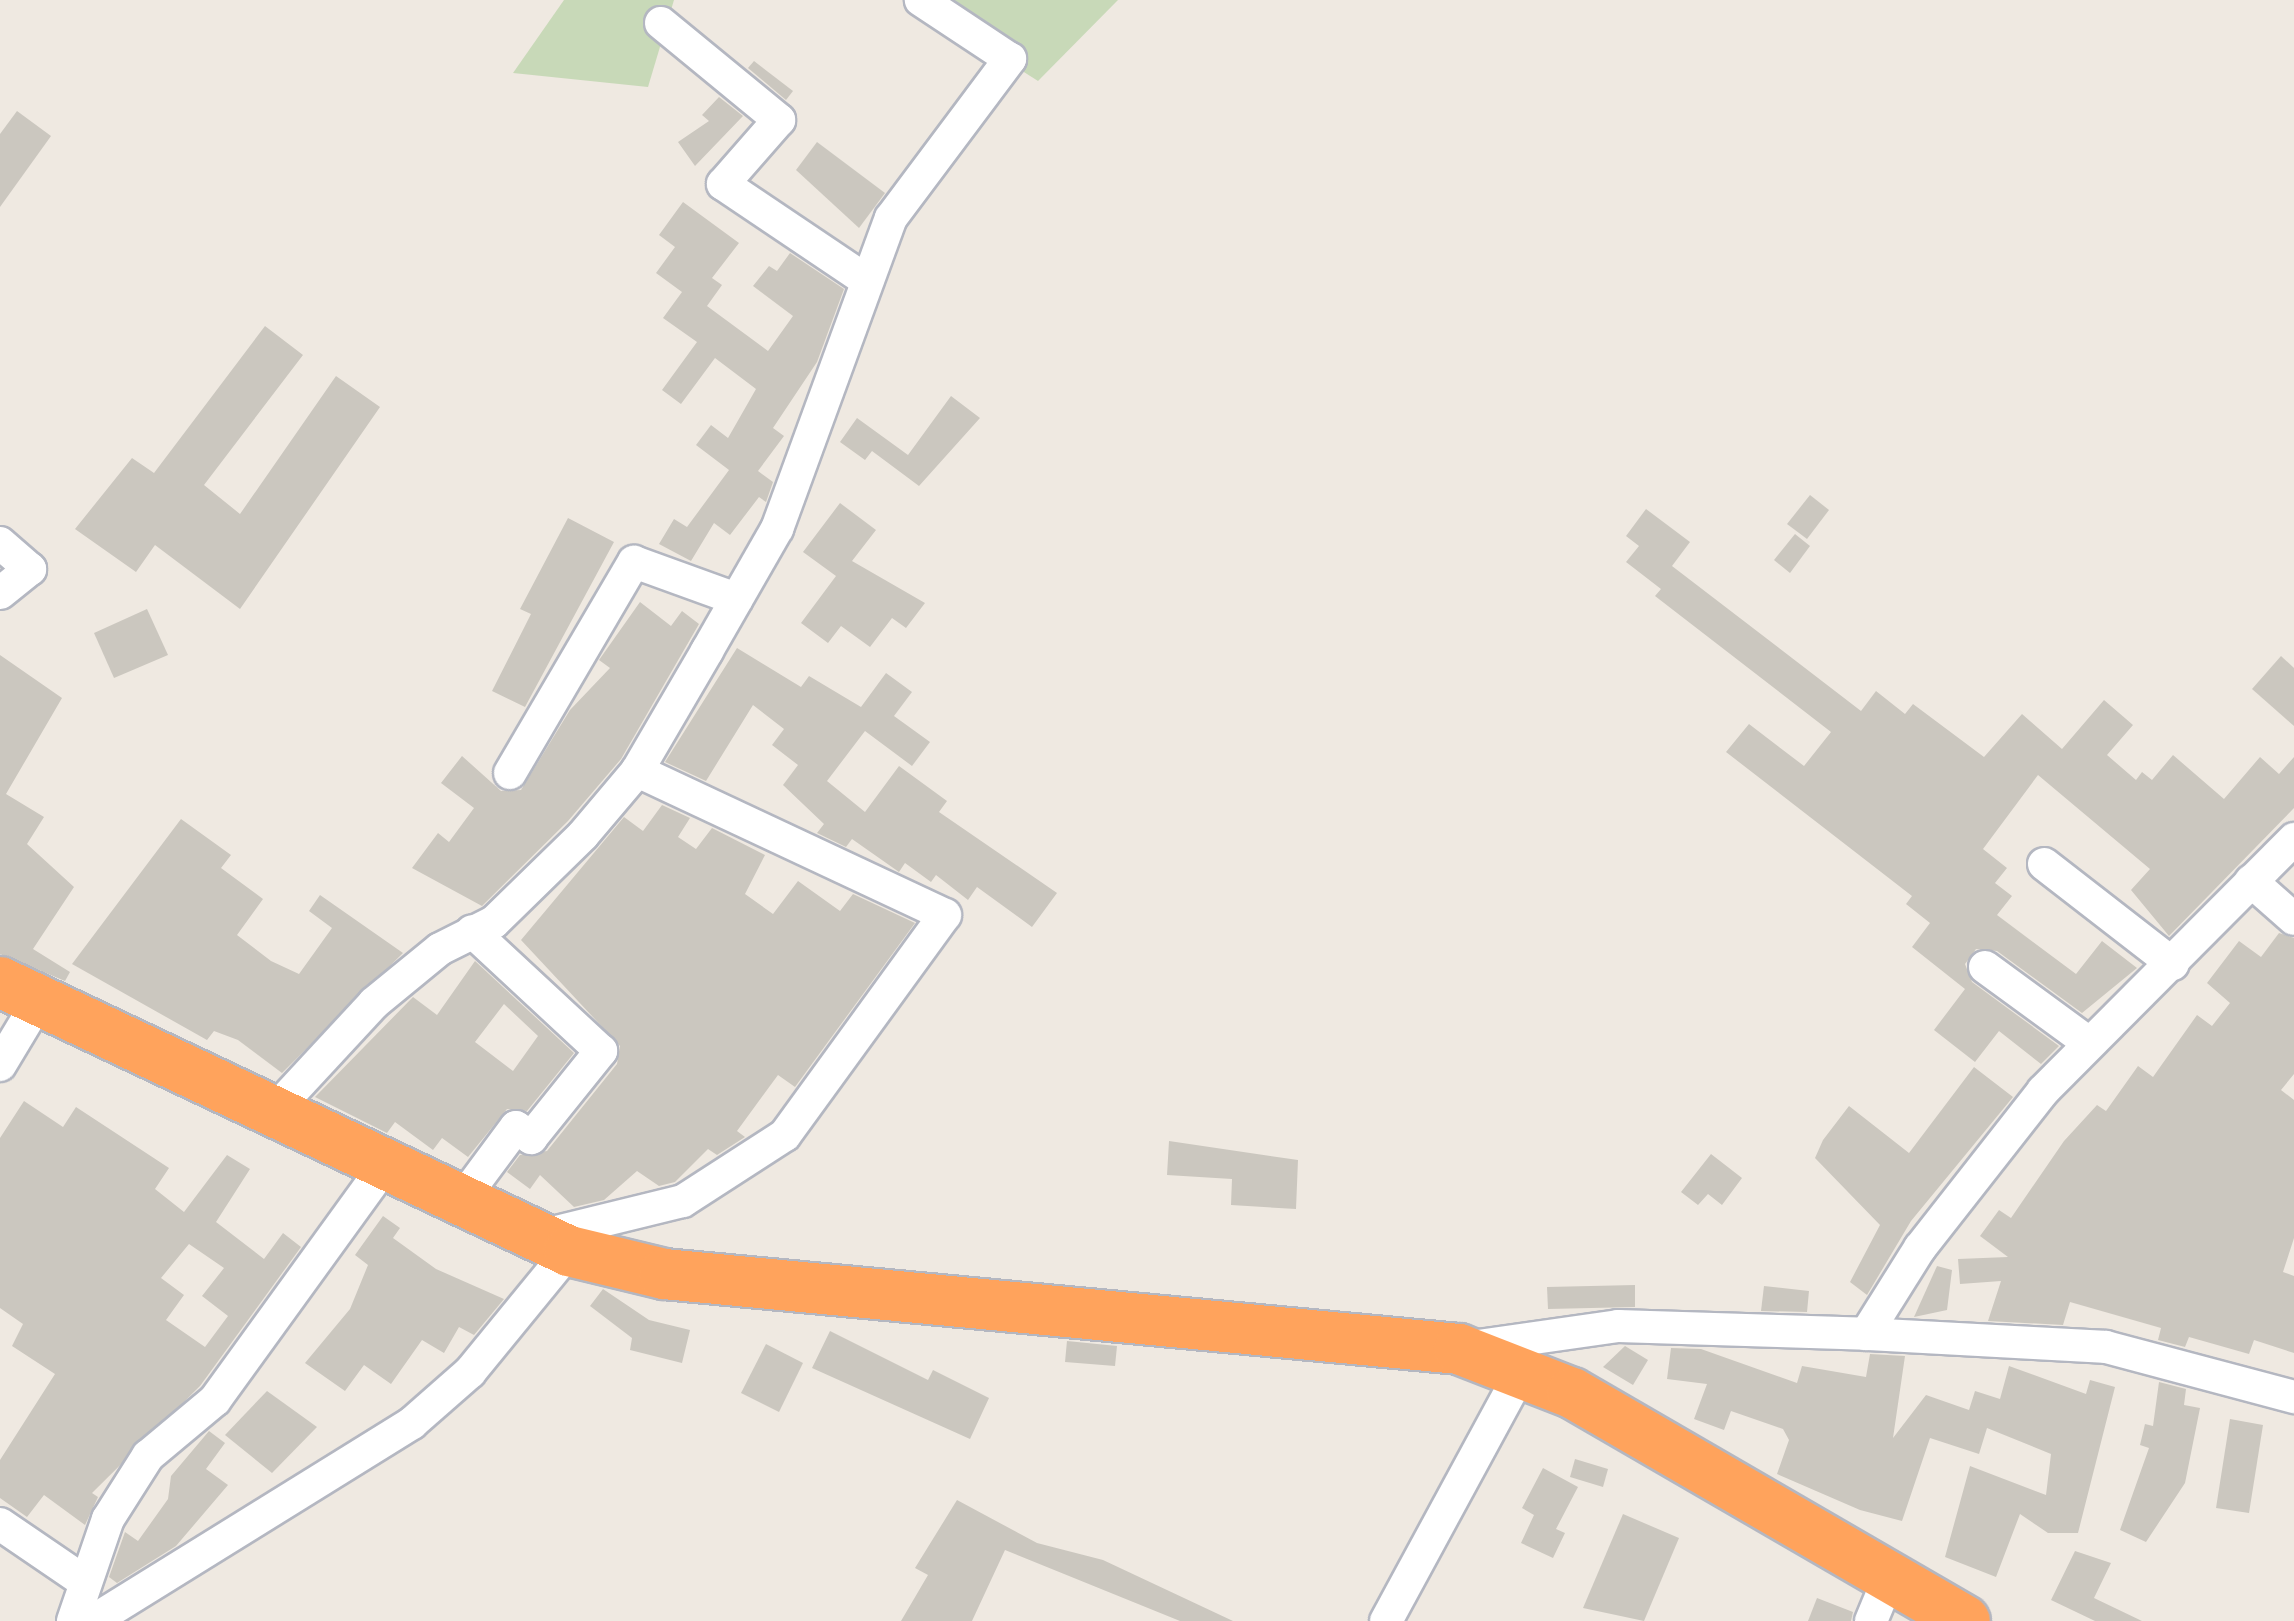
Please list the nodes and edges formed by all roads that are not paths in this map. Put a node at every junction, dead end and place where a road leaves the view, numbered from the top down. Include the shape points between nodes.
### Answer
1 (920, 0) edge
2 (661, 23) dead end
3 (863, 278) junction
4 (0, 544) edge
5 (0, 593) edge
6 (736, 599) junction
7 (637, 770) junction
8 (510, 773) dead end
9 (2294, 839) edge
10 (2044, 864) dead end
11 (2258, 887) junction
12 (2293, 918) edge
13 (472, 932) junction
14 (2174, 964) junction
15 (1985, 967) dead end
16 (20, 991) edge
17 (2088, 1043) junction
18 (0, 1065) edge
19 (276, 1108) junction
20 (384, 1165) junction
21 (458, 1206) junction
22 (551, 1244) junction
23 (1866, 1334) junction
24 (1459, 1349) junction
25 (1522, 1370) junction
26 (2294, 1397) edge
27 (0, 1524) edge
28 (85, 1582) junction
29 (1880, 1600) edge
30 (73, 1621) edge
31 (92, 1621) edge
32 (1386, 1621) edge
33 (1964, 1621) edge

1 - 3 street via 1010,58 912,181
2 - 3 street via 779,120 723,184
3 - 6 street via 777,528
4 - 5 street via 30,569
6 - 7 street
6 - 8 street via 634,562
7 - 13 street via 536,884
7 - 22 street via 945,914 785,1134 683,1202
9 - 11 street
10 - 14 street
11 - 12 street
11 - 14 street
13 - 19 street via 374,1003
13 - 21 street via 601,1050 531,1138 516,1127
14 - 17 street
15 - 17 street
16 - 18 street
16 - 19 highway
17 - 23 street via 1940,1221
19 - 20 highway
20 - 21 highway
20 - 28 street via 216,1400 148,1456 108,1519
21 - 22 highway
22 - 24 highway via 664,1274
22 - 31 street via 470,1372 412,1424
23 - 24 street via 1618,1326
23 - 26 street via 2106,1347
24 - 25 highway
25 - 29 highway
25 - 32 street
27 - 28 street
28 - 30 street
29 - 33 highway

